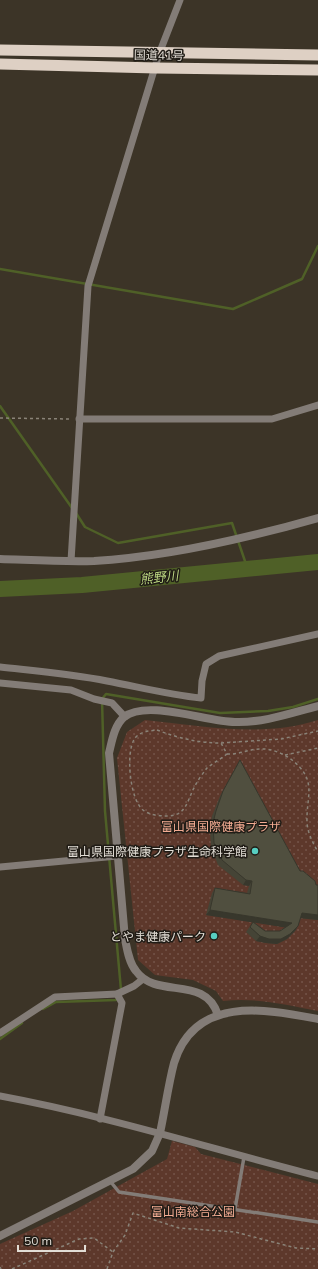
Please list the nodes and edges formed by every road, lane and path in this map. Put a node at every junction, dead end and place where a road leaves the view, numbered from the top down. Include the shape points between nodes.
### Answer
1 (180, 0) edge
2 (0, 50) edge
3 (159, 54) junction
4 (318, 55) edge
5 (0, 64) edge
6 (156, 68) junction
7 (318, 70) edge
8 (318, 405) edge
9 (0, 418) edge
10 (79, 419) junction
11 (318, 518) edge
12 (0, 559) edge
13 (71, 561) junction
14 (318, 634) edge
15 (0, 667) edge
16 (0, 683) edge
17 (318, 706) edge
18 (125, 717) junction
19 (318, 731) edge
20 (221, 743) junction
21 (318, 748) edge
22 (227, 754) junction
23 (286, 755) junction
24 (318, 852) edge
25 (117, 856) junction
26 (0, 867) edge
27 (143, 979) junction
28 (117, 994) junction
29 (218, 1015) junction
30 (318, 1019) edge
31 (0, 1033) edge
32 (0, 1096) edge
33 (100, 1119) junction
34 (160, 1133) junction
35 (244, 1157) junction
36 (318, 1176) edge
37 (110, 1181) junction
38 (235, 1209) junction
39 (318, 1222) edge
40 (0, 1236) edge
41 (318, 1250) edge
42 (113, 1252) junction
43 (12, 1269) edge
44 (107, 1269) edge

1 - 3 street
2 - 3 highway, 国道41号
3 - 4 highway, 国道41号
3 - 6 street
5 - 6 highway, 国道41号
6 - 7 highway, 国道41号
6 - 10 street via 88,286
8 - 10 street via 272,420
9 - 10 path
10 - 13 street
11 - 13 street via 184,550 138,557
12 - 13 street
14 - 15 street via 219,656 206,664 201,698 175,696 54,672
16 - 18 street via 71,690 94,699 112,702
17 - 18 street via 279,717 235,722 155,710
18 - 25 street via 114,732 109,753
19 - 20 path via 281,739
20 - 22 path
20 - 22 path via 203,743 157,730 143,732 135,739 130,753 130,778 136,801 143,810 154,815 179,814 186,808 195,785 208,768
21 - 23 path
22 - 23 path via 234,755 245,750 265,748
23 - 24 path via 301,767 309,779 311,794 307,825
25 - 26 street
25 - 27 street via 126,946 132,966
27 - 28 street
27 - 29 street via 150,984 201,993 212,1002
28 - 31 street via 55,997
28 - 33 street via 122,1002
29 - 30 street via 239,1010 267,1010
29 - 34 street via 201,1024 186,1038 175,1062
32 - 33 street
33 - 34 street
34 - 35 street
34 - 37 street via 154,1147 142,1162
35 - 36 street
35 - 38 lane
37 - 38 lane via 119,1192
37 - 40 street
38 - 39 lane
41 - 42 path via 296,1248 235,1232 180,1228 133,1213 125,1235
42 - 43 path via 94,1238 79,1239
42 - 44 path

